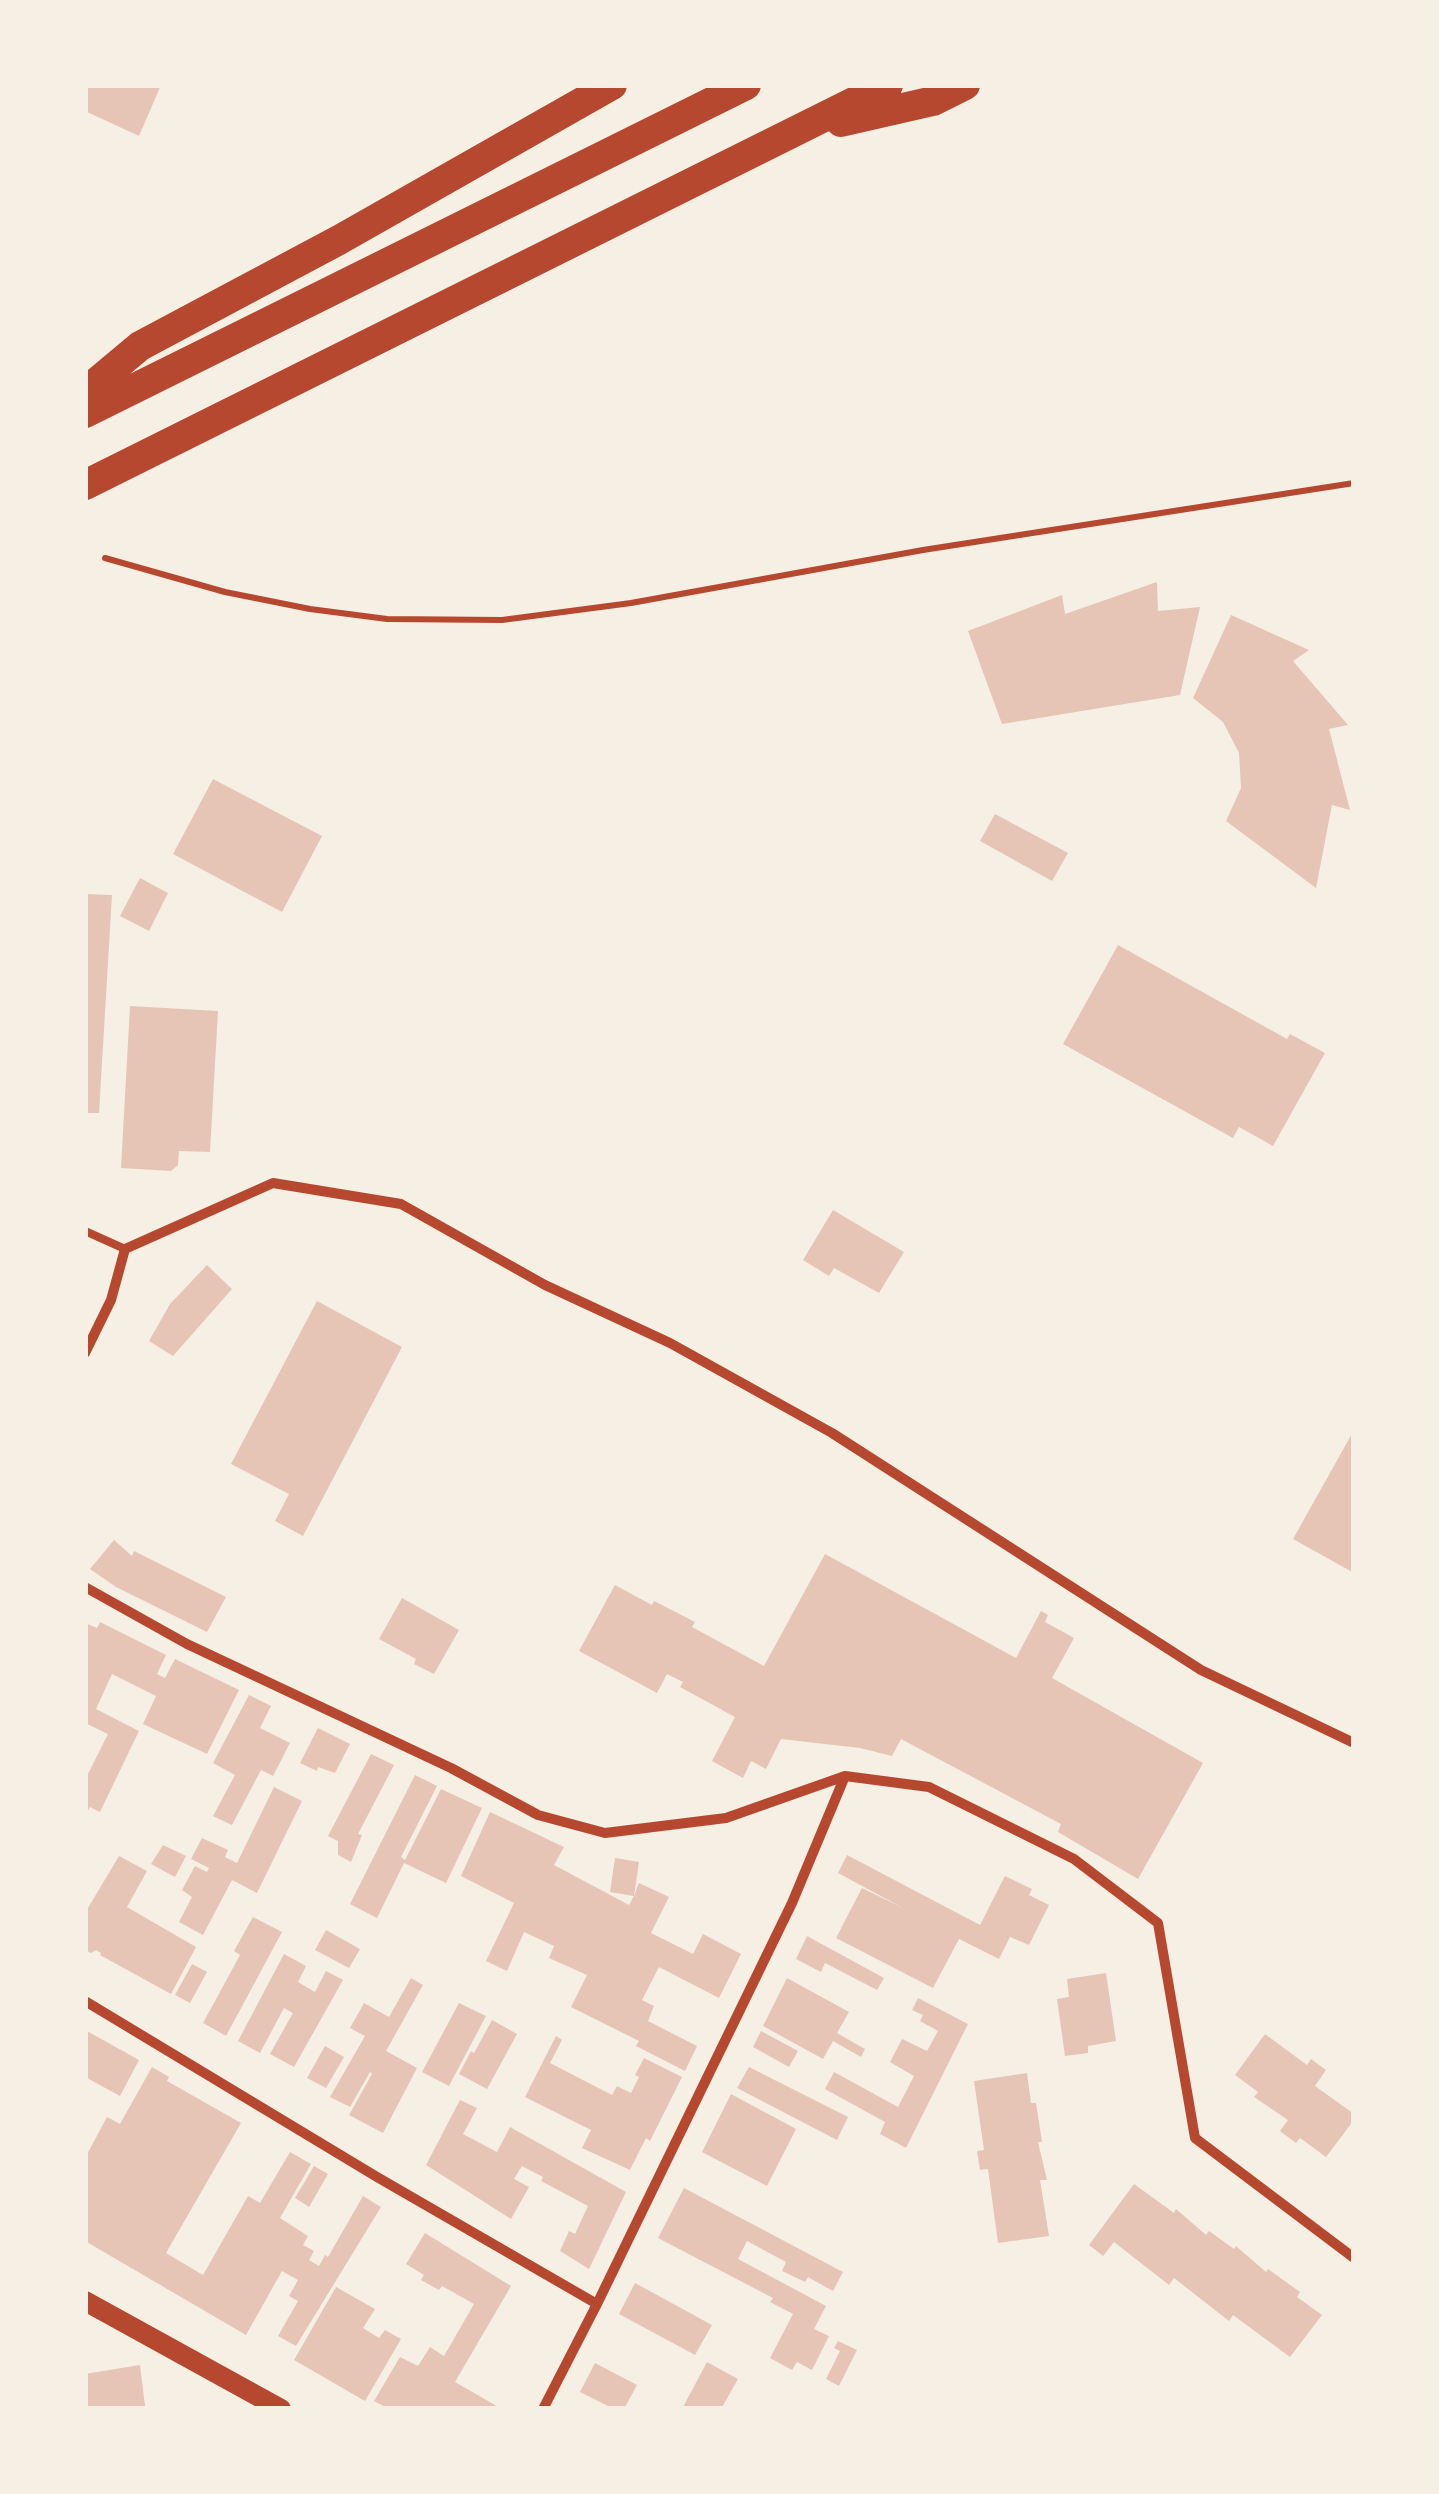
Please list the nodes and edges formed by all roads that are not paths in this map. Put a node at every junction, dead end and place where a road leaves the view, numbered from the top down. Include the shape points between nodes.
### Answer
1 (612, 85) edge
2 (746, 85) edge
3 (888, 85) edge
4 (965, 85) edge
5 (789, 135) junction
6 (85, 392) edge
7 (85, 413) edge
8 (85, 484) edge
9 (85, 1231) edge
10 (125, 1249) junction
11 (85, 1354) edge
12 (85, 1587) edge
13 (1354, 1743) edge
14 (845, 1776) junction
15 (85, 2000) edge
16 (1354, 2258) edge
17 (85, 2301) edge
18 (597, 2304) junction
19 (281, 2409) edge
20 (543, 2409) edge

1 - 6 highway via 140,346
2 - 7 highway
3 - 5 highway
4 - 5 highway via 932,101
5 - 8 highway
9 - 10 lane
10 - 11 street via 111,1300
10 - 13 street via 273,1183 401,1204 832,1433 1201,1670
12 - 14 street via 187,1644 538,1815 605,1832 726,1818
14 - 16 street via 929,1786 1074,1859 1158,1923 1195,2138
14 - 18 street via 792,1903
15 - 18 street
17 - 19 main road
18 - 20 street

